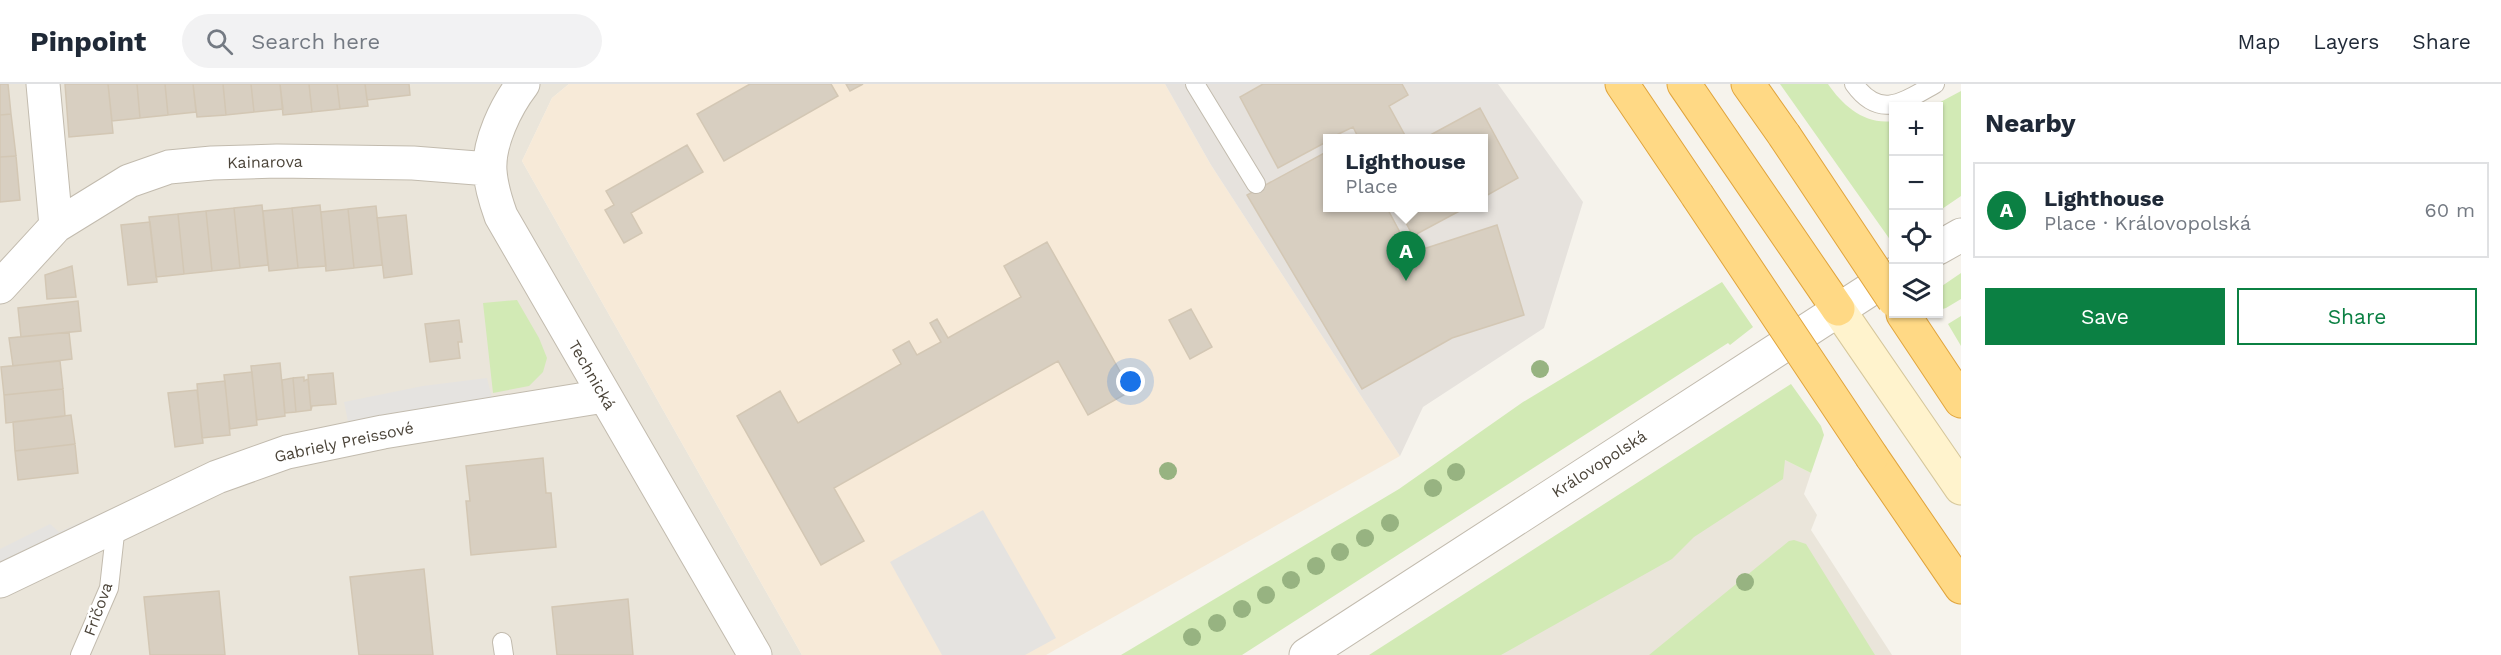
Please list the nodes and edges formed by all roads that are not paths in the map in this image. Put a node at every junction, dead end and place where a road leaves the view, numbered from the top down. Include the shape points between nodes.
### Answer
1 (44, 84) edge
2 (523, 84) edge
3 (1195, 84) edge
4 (1622, 84) edge
5 (1684, 84) edge
6 (1748, 84) edge
7 (1854, 84) edge
8 (1935, 84) edge
9 (489, 169) junction
10 (1256, 184) dead end
11 (56, 226) junction
12 (1961, 235) edge
13 (1943, 245) edge
14 (1889, 277) edge
15 (0, 287) edge
16 (1889, 294) edge
17 (1838, 309) junction
18 (1906, 318) edge
19 (604, 396) junction
20 (1959, 398) edge
21 (1961, 488) edge
22 (116, 525) junction
23 (0, 581) edge
24 (1961, 587) edge
25 (80, 655) edge
26 (755, 655) edge
27 (1306, 655) edge

1 - 11 street
2 - 9 street, Technická via 498,125
3 - 10 lane
4 - 24 highway, bridge
5 - 17 highway
6 - 16 highway, bridge
7 - 8 lane via 1864,98 1880,106 1902,103
9 - 11 street, Kainarova via 413,163 277,161 169,167 129,181
9 - 19 street, Technická via 501,216
11 - 15 street, Kainarova
12 - 13 street
14 - 17 street, Královopolská
17 - 21 main road
17 - 27 street, Královopolská
18 - 20 highway
19 - 22 street, Gabriely Preissové via 287,452 217,477
19 - 26 street, Technická
22 - 23 street, Gabriely Preissové
22 - 25 lane, Fričova via 109,588

